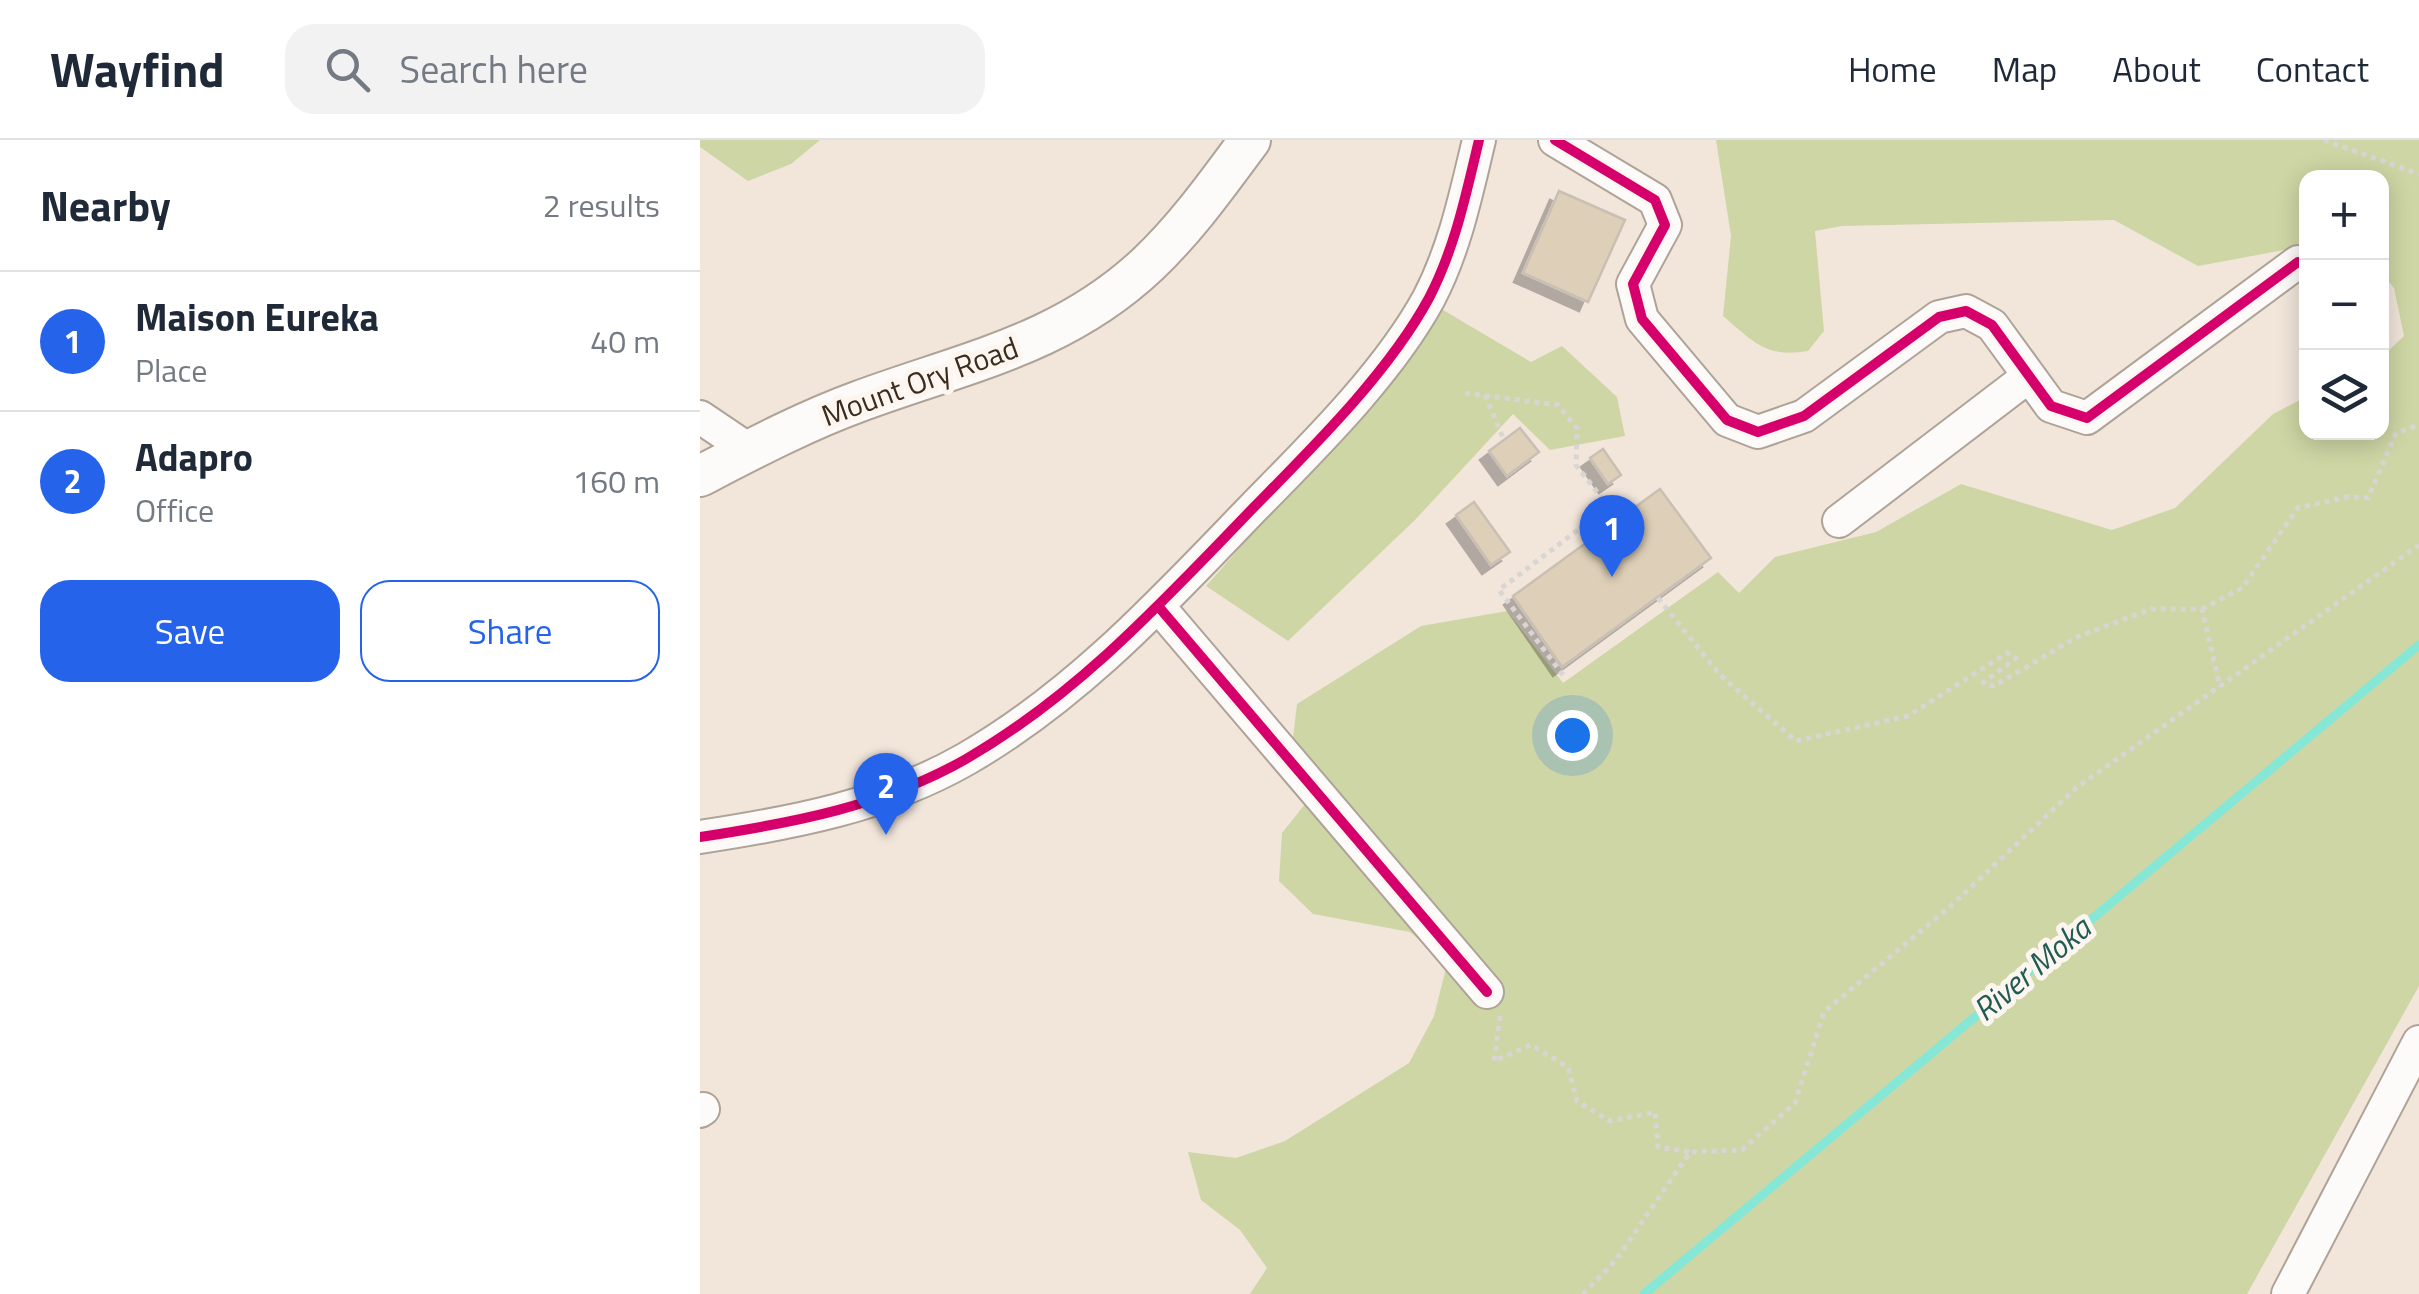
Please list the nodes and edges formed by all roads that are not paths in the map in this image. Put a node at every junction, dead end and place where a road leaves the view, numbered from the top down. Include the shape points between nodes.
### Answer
1 (1250, 140) edge
2 (1479, 140) edge
3 (1555, 140) edge
4 (2298, 262) dead end
5 (2029, 376) junction
6 (700, 416) edge
7 (749, 450) junction
8 (700, 476) edge
9 (1840, 520) dead end
10 (1158, 606) junction
11 (700, 837) edge
12 (1487, 992) road end
13 (2416, 1051) edge
14 (2288, 1294) edge

1 - 7 main road, Mount Ory Road via 1146,266 1074,318 1004,355 858,402
2 - 10 street via 1453,244 1428,300 1300,460
3 - 5 street via 1655,200 1665,225 1633,284 1642,319 1726,420 1758,432 1804,416 1939,316 1966,311 1992,325
4 - 5 street via 2086,418 2050,406
5 - 9 street
6 - 7 street
7 - 8 main road, Mount Ory Road
10 - 11 street via 1106,659 966,758 810,820
10 - 12 street
13 - 14 street

